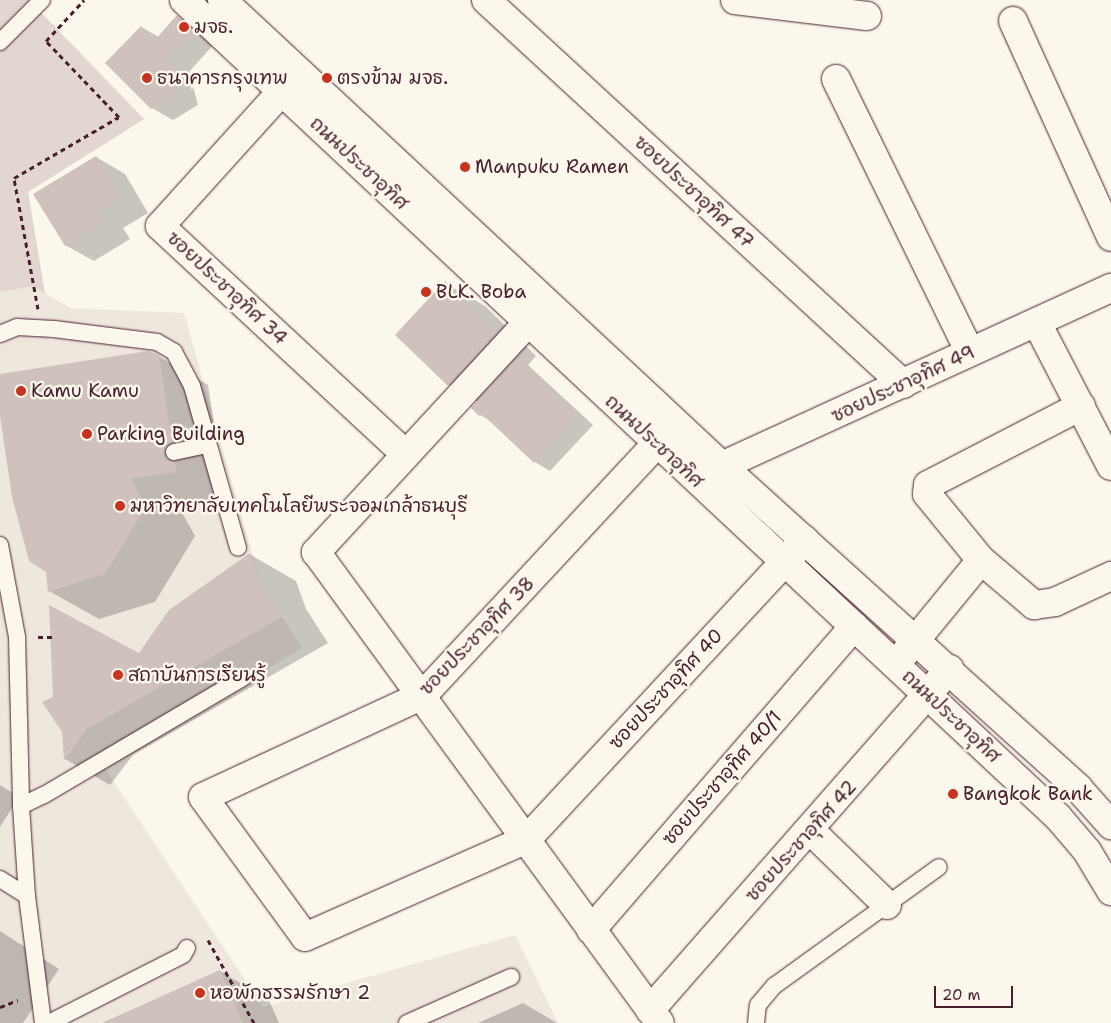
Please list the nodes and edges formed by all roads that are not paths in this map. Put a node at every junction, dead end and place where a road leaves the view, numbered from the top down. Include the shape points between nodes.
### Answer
1 (42, 0) edge
2 (184, 0) edge
3 (222, 0) edge
4 (486, 0) edge
5 (734, 0) edge
6 (867, 16) dead end
7 (1013, 21) dead end
8 (0, 42) edge
9 (836, 79) dead end
10 (282, 90) junction
11 (1111, 237) edge
12 (1111, 288) edge
13 (537, 313) junction
14 (1037, 323) junction
15 (0, 334) edge
16 (970, 352) junction
17 (902, 384) junction
18 (1081, 406) junction
19 (675, 423) junction
20 (657, 444) junction
21 (208, 445) junction
22 (174, 452) dead end
23 (405, 454) junction
24 (722, 466) junction
25 (1111, 466) edge
26 (694, 478) junction
27 (805, 540) junction
28 (0, 545) edge
29 (238, 548) dead end
30 (981, 560) junction
31 (785, 562) junction
32 (1111, 576) edge
33 (854, 626) junction
34 (916, 639) junction
35 (896, 664) junction
36 (950, 669) junction
37 (243, 678) dead end
38 (423, 695) junction
39 (929, 696) junction
40 (20, 806) junction
41 (1111, 825) edge
42 (811, 831) junction
43 (527, 839) junction
44 (939, 867) dead end
45 (0, 879) edge
46 (1111, 891) edge
47 (27, 896) junction
48 (887, 905) junction
49 (590, 930) junction
50 (188, 948) road end
51 (512, 977) dead end
52 (655, 1017) edge
53 (43, 1023) edge
54 (49, 1023) edge
55 (407, 1023) edge
56 (756, 1023) edge

1 - 8 lane
2 - 10 street, ถนนประชาอุทิศ
3 - 13 street, ถนนประชาอุทิศ
4 - 17 street, ซอยประชาอุทิศ 47
5 - 6 street
7 - 11 street
9 - 16 street
10 - 13 street, ถนนประชาอุทิศ
10 - 23 street, ซอยประชาอุทิศ 34 via 160,226
12 - 14 street, ซอยประชาอุทิศ 49
13 - 19 street, ถนนประชาอุทิศ
13 - 20 street, ถนนประชาอุทิศ
13 - 23 street
14 - 16 street, ซอยประชาอุทิศ 49
14 - 18 street
15 - 21 lane via 17,327 158,342 174,352 192,386
16 - 17 street, ซอยประชาอุทิศ 49
17 - 24 street, ซอยประชาอุทิศ 49
18 - 25 street
18 - 30 street via 928,485 927,494 936,508
19 - 20 street, ซอยประชาอุทิศ 38
19 - 24 street, ถนนประชาอุทิศ
20 - 26 street, ถนนประชาอุทิศ
20 - 38 street, ซอยประชาอุทิศ 38
21 - 22 lane
21 - 29 lane
23 - 38 street via 316,552
24 - 26 street, ซอยประชาอุทิศ 49
24 - 27 street, ถนนประชาอุทิศ
26 - 31 street, ถนนประชาอุทิศ
27 - 31 street, ซอยประชาอุทิศ 40
27 - 34 street, ถนนประชาอุทิศ
28 - 40 lane via 17,637
30 - 32 street via 1034,605 1055,602
30 - 34 street
31 - 33 street, ถนนประชาอุทิศ
31 - 43 street, ซอยประชาอุทิศ 40
33 - 35 street, ถนนประชาอุทิศ
33 - 49 street, ซอยประชาอุทิศ 40/1
34 - 35 street
34 - 36 street, ถนนประชาอุทิศ
35 - 39 street, ถนนประชาอุทิศ
36 - 39 street, ซอยประชาอุทิศ 42
36 - 41 street, ถนนประชาอุทิศ via 1078,788
37 - 40 lane
38 - 43 street
38 - 43 street, ซอยประชาอุทิศ 38 via 203,797 305,937
39 - 42 street, ซอยประชาอุทิศ 42
39 - 46 street, ถนนประชาอุทิศ via 1058,817 1087,851
40 - 47 lane
42 - 48 street
42 - 52 street, ซอยประชาอุทิศ 42
43 - 49 street
44 - 48 lane
45 - 47 lane
47 - 53 lane
48 - 56 lane via 774,986 758,1005
49 - 52 street
50 - 54 lane via 183,955
51 - 55 lane

